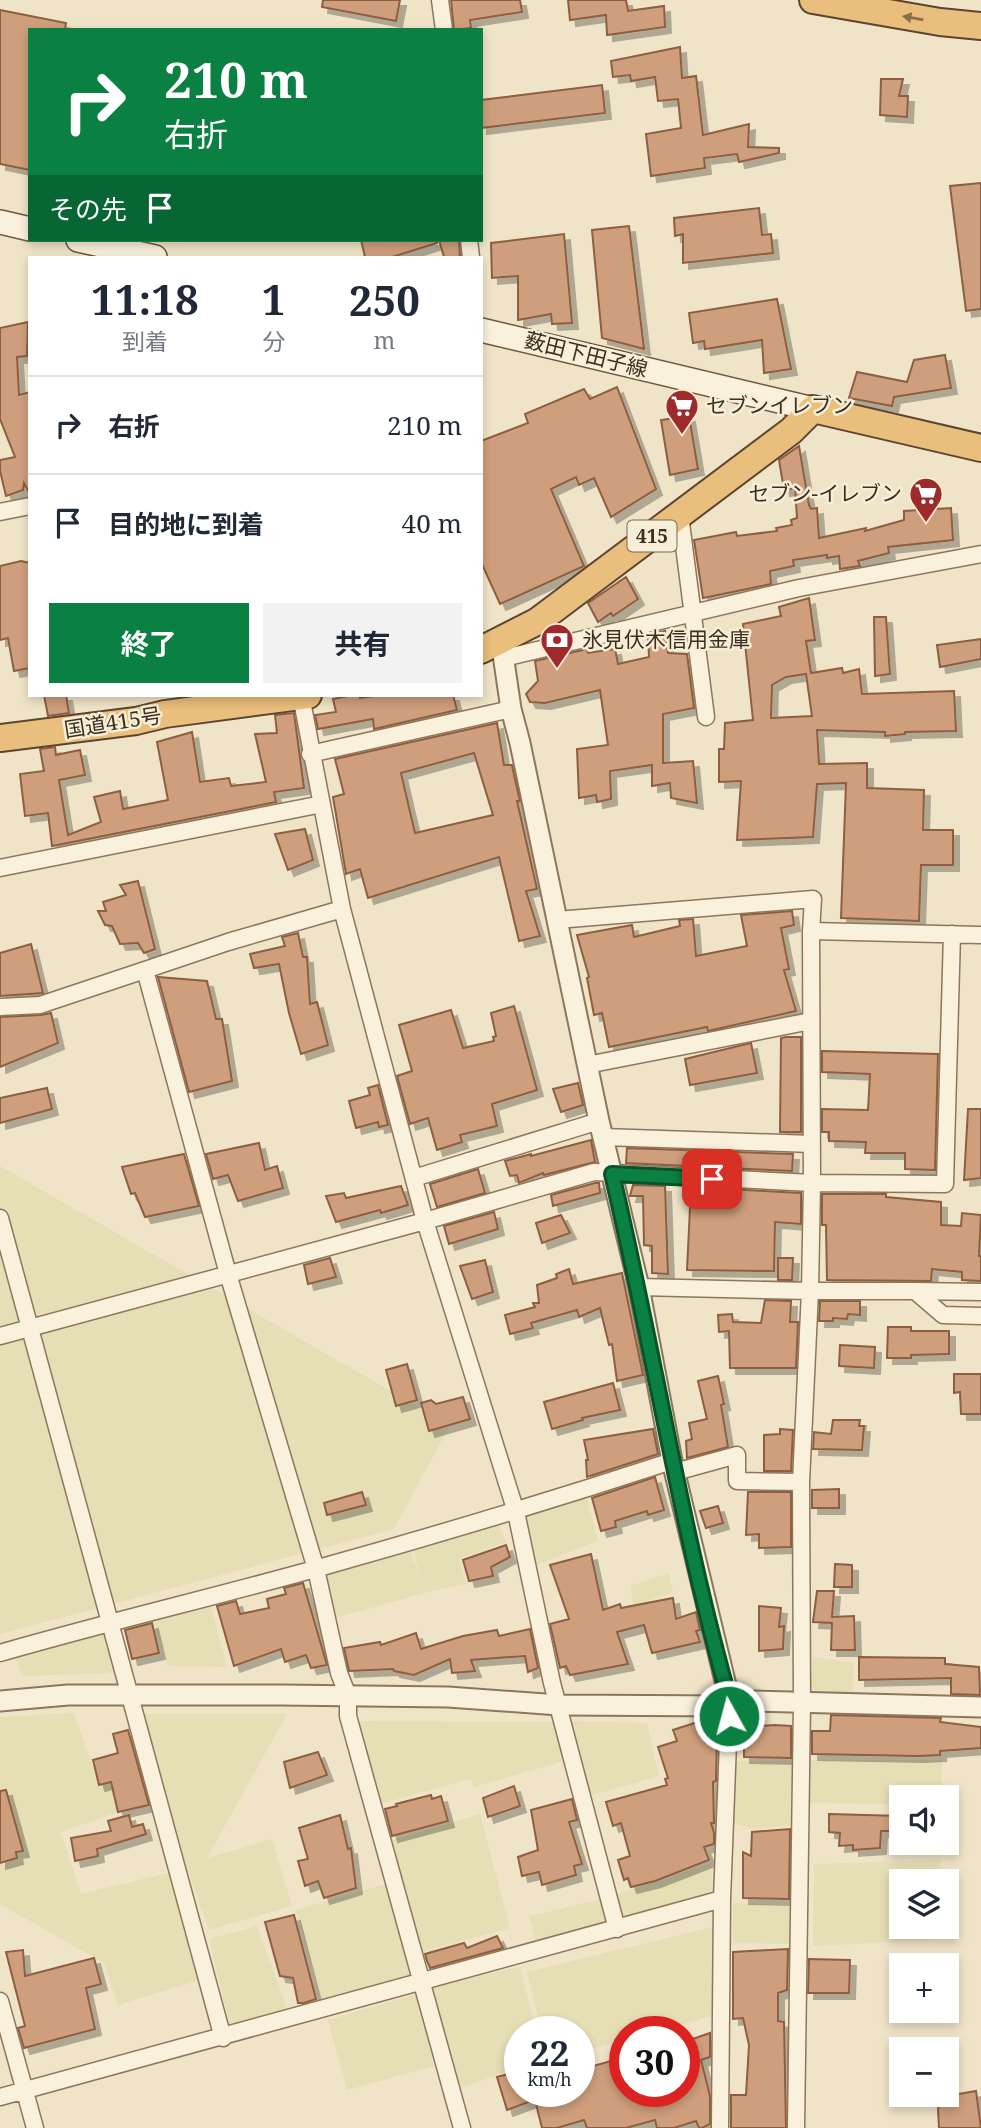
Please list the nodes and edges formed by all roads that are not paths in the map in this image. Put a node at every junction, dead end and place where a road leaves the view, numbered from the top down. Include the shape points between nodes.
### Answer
1 (440, 0) edge
2 (813, 0) edge
3 (981, 26) edge
4 (444, 28) edge
5 (0, 222) edge
6 (28, 229) edge
7 (87, 242) edge
8 (150, 256) edge
9 (483, 330) edge
10 (813, 409) junction
11 (981, 448) edge
12 (28, 506) edge
13 (0, 512) edge
14 (680, 515) junction
15 (981, 554) edge
16 (694, 612) junction
17 (496, 650) edge
18 (290, 697) edge
19 (305, 697) edge
20 (511, 709) junction
21 (706, 718) dead end
22 (0, 738) edge
23 (310, 754) junction
24 (322, 804) junction
25 (0, 868) edge
26 (342, 909) junction
27 (557, 920) junction
28 (811, 931) junction
29 (952, 934) junction
30 (981, 934) edge
31 (145, 970) junction
32 (0, 1007) edge
33 (811, 1021) junction
34 (587, 1065) junction
35 (601, 1129) junction
36 (812, 1144) junction
37 (612, 1174) junction
38 (414, 1178) junction
39 (812, 1183) junction
40 (0, 1218) edge
41 (425, 1221) junction
42 (228, 1274) junction
43 (639, 1287) junction
44 (915, 1291) junction
45 (810, 1292) junction
46 (981, 1292) edge
47 (981, 1316) edge
48 (32, 1327) junction
49 (0, 1336) edge
50 (674, 1467) junction
51 (802, 1482) junction
52 (516, 1512) junction
53 (316, 1569) junction
54 (108, 1622) junction
55 (0, 1653) edge
56 (131, 1695) junction
57 (348, 1696) junction
58 (0, 1701) edge
59 (802, 1703) junction
60 (559, 1705) junction
61 (731, 1706) junction
62 (981, 1706) edge
63 (722, 1899) junction
64 (617, 1929) junction
65 (422, 1982) junction
66 (0, 2001) edge
67 (223, 2038) junction
68 (25, 2091) junction
69 (0, 2097) edge
70 (35, 2128) edge
71 (462, 2128) edge
72 (720, 2128) edge
73 (796, 2128) edge

1 - 4 street
3 -> 2 highway
5 - 6 main road
7 - 8 main road
9 - 10 main road, 薮田下田子線
10 - 11 highway
10 - 14 highway, 415 via 791,432
12 - 13 street
14 - 16 street
14 - 17 highway, 415
15 - 16 street
16 - 17 street
16 - 21 street
17 - 20 street
18 - 22 highway, 国道415号
19 - 23 street
20 - 23 street
20 - 27 street
23 - 24 street
24 - 25 street
24 - 26 street
26 - 31 street
26 - 38 street
27 - 28 street via 813,899
27 - 34 street
28 - 29 street
28 - 33 street
29 - 30 street
29 - 39 street via 945,1184
31 - 32 street via 40,1004
31 - 42 street
33 - 34 street
33 - 36 street
34 - 35 street
35 - 36 street
35 - 37 street
35 - 38 street
36 - 39 street
37 - 39 street
37 - 41 street via 594,1172
37 - 43 street
38 - 41 street
39 - 45 street
40 - 48 street
41 - 42 street
41 - 52 street
42 - 48 street
42 - 53 street
43 - 45 street
43 - 50 street
44 - 45 street
44 - 46 street
44 - 47 street via 943,1315
45 - 51 street
48 - 49 street
48 - 54 street
50 - 51 street via 737,1455 737,1481
50 - 52 street
50 - 61 street
51 - 59 street
52 - 53 street
52 - 60 street
53 - 54 street
53 - 57 street
54 - 55 street
54 - 56 street
56 - 57 street
56 - 58 street
56 - 67 street
57 - 60 street
57 - 65 street via 348,1716
59 - 61 street via 755,1701
59 - 62 street
59 - 73 street
60 - 61 street
60 - 64 street
61 - 63 street
63 - 64 street
63 - 72 street
64 - 65 street
65 - 67 street
65 - 71 street
66 - 68 street
67 - 68 street
68 - 69 street
68 - 70 street

